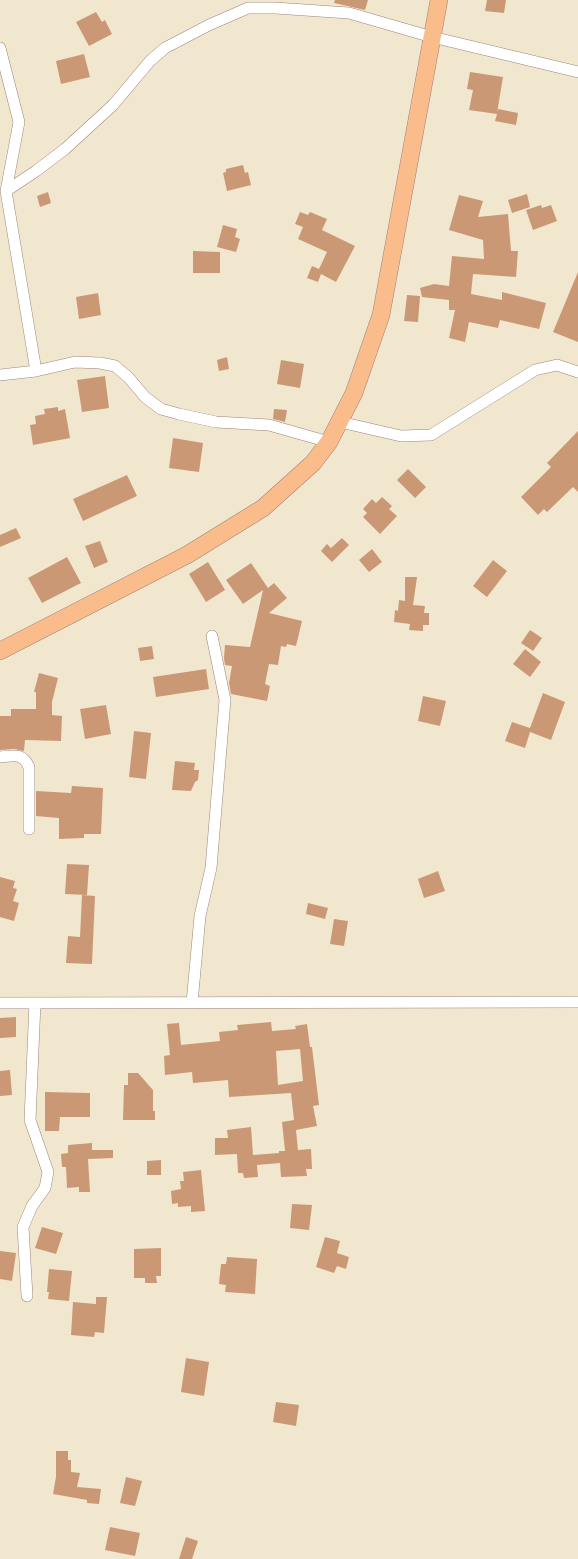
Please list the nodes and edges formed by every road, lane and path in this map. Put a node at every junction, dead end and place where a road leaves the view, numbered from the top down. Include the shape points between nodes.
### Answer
1 (440, 1) edge
2 (432, 37) junction
3 (0, 48) edge
4 (578, 72) edge
5 (6, 191) junction
6 (36, 371) junction
7 (578, 372) edge
8 (0, 375) edge
9 (340, 422) junction
10 (329, 442) junction
11 (212, 636) dead end
12 (0, 652) edge
13 (0, 757) edge
14 (29, 829) dead end
15 (578, 1002) edge
16 (35, 1003) junction
17 (192, 1003) junction
18 (0, 1004) edge
19 (27, 1296) dead end

1 - 2 main road
2 - 4 street
2 - 5 street via 348,13 248,8 165,48 150,61 113,105 65,149
2 - 9 main road via 381,315 354,393
3 - 5 street via 19,122
5 - 6 street
6 - 8 street
6 - 10 street via 75,362 115,366 145,397 161,409 216,422 269,425
7 - 9 street via 557,365 535,370 431,435 401,436
9 - 10 main road
10 - 12 main road via 312,463 263,508 187,555
11 - 17 street via 225,700 211,868 200,916
13 - 14 street via 20,756 29,767
15 - 17 street
16 - 17 street
16 - 18 street
16 - 19 street via 30,1120 48,1172 44,1188 32,1206 24,1227

